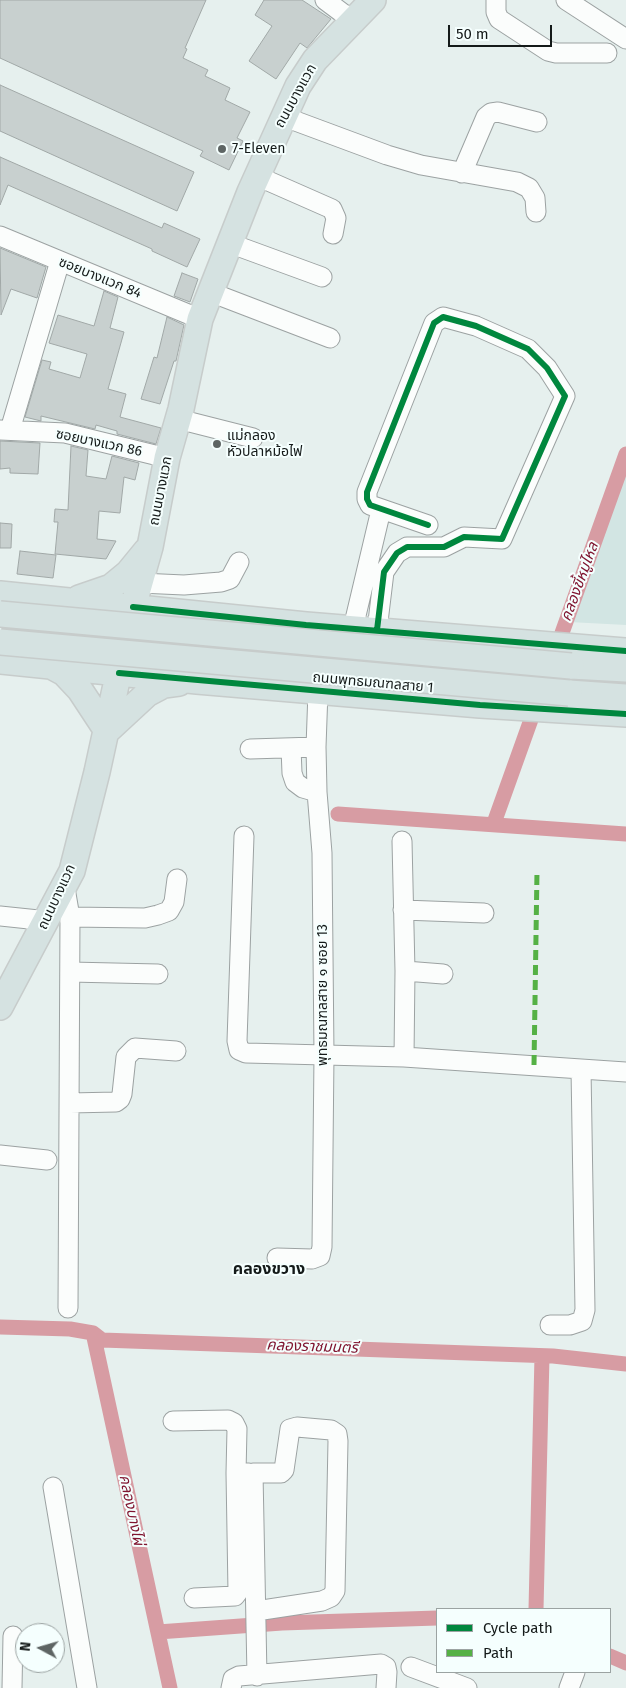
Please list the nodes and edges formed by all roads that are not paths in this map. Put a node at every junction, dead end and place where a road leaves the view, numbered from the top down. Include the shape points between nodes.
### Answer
1 (325, 0) edge
2 (373, 0) edge
3 (496, 0) edge
4 (566, 0) edge
5 (353, 21) junction
6 (626, 39) edge
7 (607, 53) dead end
8 (282, 116) junction
9 (537, 122) dead end
10 (462, 173) junction
11 (257, 176) junction
12 (536, 212) dead end
13 (333, 234) dead end
14 (0, 236) edge
15 (229, 243) junction
16 (60, 261) junction
17 (322, 277) dead end
18 (210, 292) junction
19 (200, 319) junction
20 (330, 338) dead end
21 (178, 419) junction
22 (5, 430) edge
23 (253, 438) dead end
24 (167, 458) junction
25 (381, 510) junction
26 (428, 526) dead end
27 (150, 547) junction
28 (239, 562) dead end
29 (140, 583) junction
30 (0, 594) edge
31 (0, 599) edge
32 (71, 601) junction
33 (133, 607) junction
34 (0, 614) edge
35 (259, 620) junction
36 (365, 629) junction
37 (0, 642) edge
38 (616, 650) edge
39 (0, 656) edge
40 (0, 661) edge
41 (50, 666) junction
42 (626, 669) edge
43 (119, 673) junction
44 (197, 681) junction
45 (245, 685) junction
46 (318, 691) junction
47 (626, 697) edge
48 (574, 702) junction
49 (626, 714) edge
50 (106, 731) junction
51 (316, 747) junction
52 (291, 748) junction
53 (250, 749) dead end
54 (317, 792) junction
55 (244, 836) dead end
56 (402, 841) dead end
57 (177, 879) dead end
58 (403, 910) junction
59 (484, 913) dead end
60 (0, 916) edge
61 (59, 919) junction
62 (405, 971) junction
63 (70, 972) junction
64 (158, 974) dead end
65 (443, 974) dead end
66 (0, 1007) edge
67 (176, 1051) dead end
68 (324, 1055) junction
69 (404, 1058) junction
70 (581, 1069) junction
71 (626, 1072) edge
72 (70, 1103) junction
73 (0, 1155) edge
74 (47, 1160) dead end
75 (277, 1258) dead end
76 (68, 1308) dead end
77 (550, 1325) dead end
78 (173, 1421) dead end
79 (244, 1473) junction
80 (53, 1487) dead end
81 (194, 1598) dead end
82 (256, 1619) junction
83 (13, 1636) dead end
84 (411, 1667) dead end
85 (575, 1673) edge
86 (257, 1676) junction
87 (12, 1688) edge
88 (87, 1688) edge
89 (231, 1688) edge
90 (386, 1688) edge
91 (467, 1688) edge
92 (569, 1688) edge

1 - 5 street
2 - 5 main road, ถนนบางแวก
3 - 7 street via 499,19 548,51
4 - 6 street
5 - 8 main road, ถนนบางแวก via 315,60
8 - 10 street via 387,155
8 - 11 main road, ถนนบางแวก
9 - 10 street via 498,112 486,117
10 - 12 street via 517,182 530,188
11 - 13 street via 332,209 336,218
11 - 15 main road, ถนนบางแวก
14 - 16 street, ซอยบางแวก 84
15 - 17 street
15 - 18 main road, ถนนบางแวก
16 - 19 street, ซอยบางแวก 84
16 - 22 street
18 - 19 main road, ถนนบางแวก
18 - 20 street
19 - 21 main road, ถนนบางแวก
21 - 23 street
21 - 24 main road, ถนนบางแวก
22 - 24 street, ซอยบางแวก 86 via 65,433
24 - 27 main road, ถนนบางแวก
25 - 26 street
25 - 36 street
25 - 36 street via 370,505 367,492 437,318 476,326 528,349 547,368 565,396 504,535 497,540 464,537 444,547 407,547 397,553 384,572
27 - 29 main road, ถนนบางแวก
27 - 32 main road via 111,587
28 - 29 street via 230,579 221,582 184,585
29 - 33 main road, ถนนบางแวก
30 - 32 main road
31 - 39 main road via 44,608 66,627 64,639 46,652
32 - 33 main road
33 - 35 main road
33 - 43 main road, ถนนบางแวก
34 - 42 main road, bridge
35 - 36 main road
35 - 45 main road via 195,626 185,634 178,647 180,663 190,669
36 - 38 main road
37 - 48 main road, ถนนพุทธมณฑลสาย 1, bridge
40 - 41 main road, ถนนพุทธมณฑลสาย 1
41 - 43 main road, ถนนพุทธมณฑลสาย 1
41 - 50 main road via 64,673 80,690
43 - 44 main road, ถนนพุทธมณฑลสาย 1
43 - 50 main road, ถนนบางแวก
44 - 45 main road, ถนนพุทธมณฑลสาย 1
44 - 50 main road via 164,685 147,694
45 - 46 main road, ถนนพุทธมณฑลสาย 1
46 - 48 main road, ถนนพุทธมณฑลสาย 1 via 480,705
46 - 51 street, พุทธมณฑลสาย ๑ ซอย 13
47 - 48 main road, ถนนพุทธมณฑลสาย 1
48 - 49 main road, ถนนพุทธมณฑลสาย 1
50 - 61 main road, ถนนบางแวก
51 - 52 street
51 - 54 street, พุทธมณฑลสาย ๑ ซอย 13
52 - 53 street
52 - 54 street via 295,782
54 - 68 street, พุทธมณฑลสาย ๑ ซอย 13 via 322,853
55 - 68 street via 237,1041 240,1050 246,1054
56 - 58 street
57 - 61 street via 174,902 169,911 158,915
58 - 59 street
58 - 62 street
60 - 61 street
61 - 63 street
61 - 66 main road, ถนนบางแวก
62 - 65 street
62 - 69 street
63 - 64 street
63 - 72 street
67 - 72 street via 135,1048 126,1057 120,1099 116,1102
68 - 69 street
68 - 75 street, พุทธมณฑลสาย ๑ ซอย 13 via 320,1256 312,1259
69 - 70 street
70 - 71 street
70 - 77 street via 585,1310 582,1321
72 - 76 street
73 - 74 street
78 - 79 street via 228,1420 234,1423
79 - 81 street via 238,1592 235,1596
79 - 82 street
79 - 82 street via 281,1473 290,1429 296,1426 330,1430 336,1434 335,1591 322,1601
80 - 88 street
82 - 86 street
83 - 87 street
84 - 91 street
85 - 92 street
86 - 89 street via 239,1676 233,1679
86 - 90 street via 381,1664 386,1668

